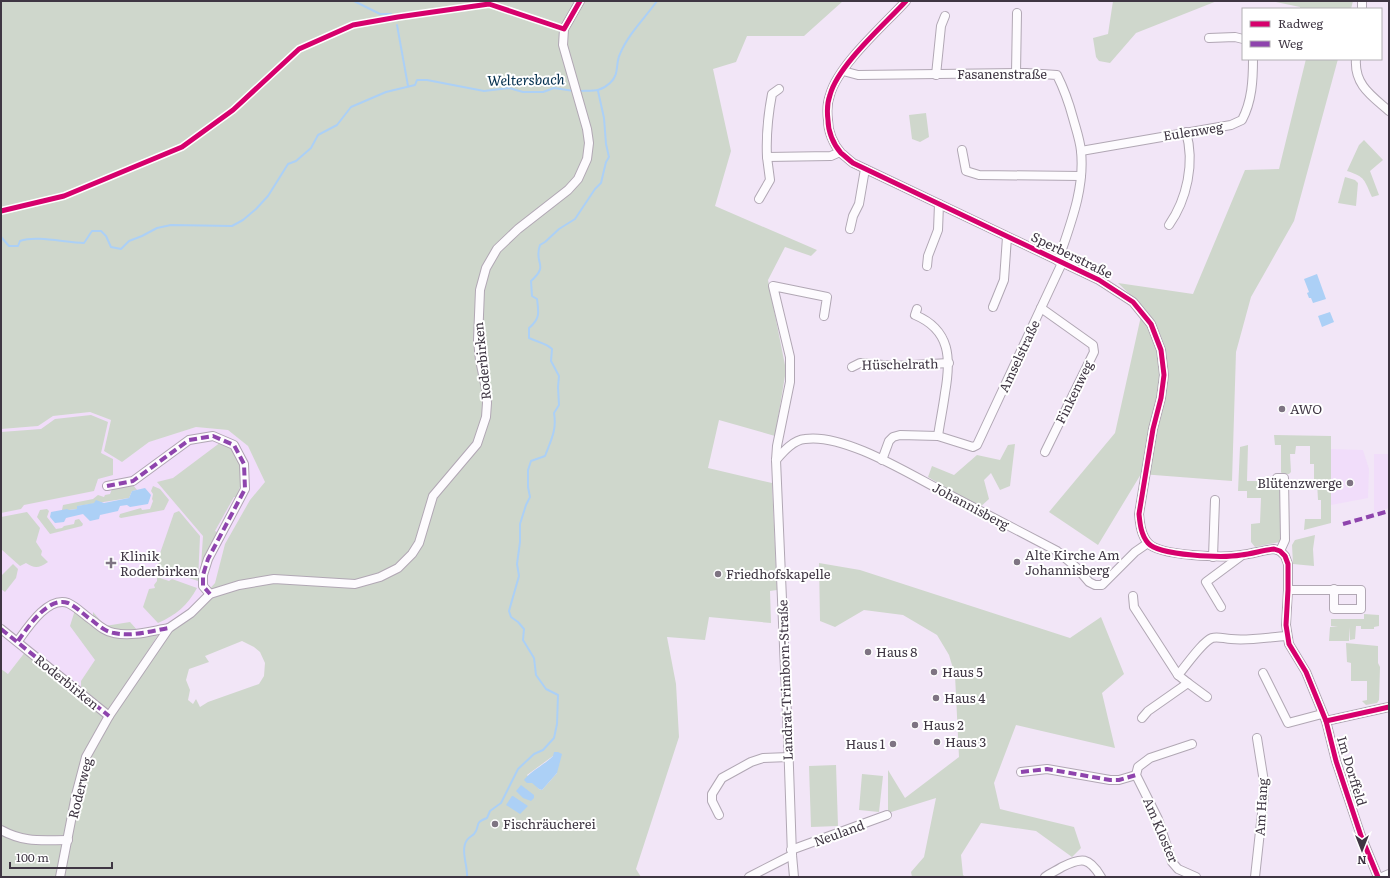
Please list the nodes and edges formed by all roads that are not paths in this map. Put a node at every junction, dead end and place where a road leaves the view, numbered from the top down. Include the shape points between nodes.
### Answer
1 (580, 1) edge
2 (906, 1) edge
3 (1018, 13) dead end
4 (945, 16) dead end
5 (1209, 38) dead end
6 (1242, 39) edge
7 (1254, 60) edge
8 (1356, 60) edge
9 (843, 71) junction
10 (1016, 73) junction
11 (936, 75) junction
12 (779, 89) dead end
13 (1389, 111) edge
14 (1186, 132) junction
15 (962, 150) dead end
16 (1081, 151) junction
17 (840, 152) junction
18 (767, 157) junction
19 (865, 169) junction
20 (1082, 176) junction
21 (759, 199) dead end
22 (939, 204) junction
23 (1169, 225) dead end
24 (850, 229) dead end
25 (1007, 237) junction
26 (1060, 262) junction
27 (927, 266) dead end
28 (993, 307) dead end
29 (1041, 308) junction
30 (917, 309) dead end
31 (824, 316) dead end
32 (949, 363) junction
33 (852, 367) dead end
34 (938, 436) junction
35 (1045, 452) dead end
36 (776, 460) junction
37 (882, 460) junction
38 (1277, 478) dead end
39 (107, 486) dead end
40 (1215, 500) dead end
41 (1148, 543) junction
42 (1280, 551) junction
43 (1242, 555) junction
44 (1213, 557) junction
45 (1334, 589) dead end
46 (1288, 590) junction
47 (210, 594) junction
48 (1133, 596) dead end
49 (1221, 607) dead end
50 (169, 628) junction
51 (1, 629) edge
52 (1287, 636) junction
53 (18, 641) junction
54 (1263, 673) dead end
55 (1178, 675) junction
56 (1188, 683) junction
57 (1207, 697) dead end
58 (1389, 707) edge
59 (108, 716) junction
60 (1142, 718) dead end
61 (1324, 718) junction
62 (1257, 738) dead end
63 (1192, 744) dead end
64 (789, 757) junction
65 (1021, 772) dead end
66 (1136, 775) junction
67 (719, 815) dead end
68 (887, 815) dead end
69 (1, 830) edge
70 (68, 840) junction
71 (792, 853) junction
72 (1389, 874) edge
73 (60, 877) edge
74 (749, 877) edge
75 (794, 877) edge
76 (1045, 877) edge
77 (1101, 877) edge
78 (1196, 877) edge
79 (1255, 877) edge
80 (1378, 877) edge
81 (1382, 877) edge

1 - 47 street, Roderbirken via 564,29 563,45 587,128 587,159 578,179 568,190 518,229 497,249 486,268 480,290 478,333 486,389 486,417 477,444 432,496 419,543 398,568 380,577 355,584 274,579 239,585
2 - 9 street
3 - 10 street
4 - 11 street via 941,26
5 - 6 street
7 - 14 street, Eulenweg via 1251,98 1242,120 1231,125
8 - 13 street via 1356,75 1359,80
9 - 11 street, Fasanenstraße via 858,75
9 - 17 street, Sperberstraße via 830,94 827,115 831,136
10 - 11 street, Fasanenstraße
10 - 16 street, Fasanenstraße via 1057,75 1067,99
12 - 18 street via 772,94 770,101 766,134
14 - 16 street, Eulenweg
14 - 23 street via 1190,146 1190,166 1185,189
15 - 20 street via 966,171 979,175
16 - 20 street, Fasanenstraße
17 - 18 street via 831,156
17 - 19 street, Sperberstraße
18 - 21 street via 770,180
19 - 22 street, Sperberstraße
19 - 24 street via 859,204
20 - 26 street, Fasanenstraße
22 - 25 street, Sperberstraße
22 - 27 street via 938,230
25 - 26 street, Sperberstraße
25 - 28 street via 1004,280
26 - 29 street, Amselstraße
26 - 41 street, Sperberstraße via 1104,283 1133,302 1152,324 1161,350 1164,375 1162,390 1139,514 1141,528
29 - 34 street, Amselstraße via 977,445 973,447
29 - 35 street, Finkenweg via 1093,345 1094,352
30 - 32 street, Hüschelrath via 915,315 938,330 948,352
31 - 36 street, Landrat-Trimborn-Straße via 827,297 773,286 790,357 790,382
32 - 33 street, Hüschelrath via 895,366 860,364
32 - 34 street, Hüschelrath
34 - 37 street via 893,437
36 - 37 street, Johannisberg via 782,452 798,441 819,439 843,443
36 - 64 street, Landrat-Trimborn-Straße
37 - 41 street, Johannisberg via 1057,551 1095,585 1102,585 1135,552
38 - 42 street via 1284,478 1286,540
39 - 47 street via 133,481 189,440 213,436 234,445 244,464 245,489 208,559 203,575 203,586
40 - 44 street
41 - 44 street via 1163,550
42 - 43 street via 1269,549
42 - 46 street, Im Dorffeld via 1288,564
43 - 44 street
43 - 49 street via 1206,582
45 - 46 street
46 - 52 street, Im Dorffeld
47 - 50 street, Roderbirken
48 - 55 street via 1134,607
50 - 53 street, Roderbirken via 132,634 113,633 102,629 70,604 55,602 43,610
50 - 59 street, Roderbirken
51 - 53 street, Roderbirken
52 - 55 street via 1232,640 1213,638 1206,642
52 - 61 street, Im Dorffeld via 1306,672
53 - 59 street, Roderbirken
54 - 61 street via 1288,723
55 - 56 street
56 - 57 street
56 - 60 street
58 - 61 street
59 - 70 street, Roderweg via 86,757
61 - 80 street, Im Dorffeld via 1361,836
62 - 79 street, Am Hang via 1264,795
63 - 66 street via 1150,758 1138,767
64 - 67 street via 763,758 722,778 712,794 712,801
64 - 71 street, Landrat-Trimborn-Straße
65 - 66 street via 1047,769 1110,780
66 - 78 street, Am Kloster via 1158,819 1172,862 1178,869
68 - 71 street, Neuland
69 - 70 street via 31,841
70 - 73 street, Roderweg
71 - 74 street, Neuland
71 - 75 street, Landrat-Trimborn-Straße
72 - 81 street
76 - 77 street via 1073,861 1086,860 1092,863

